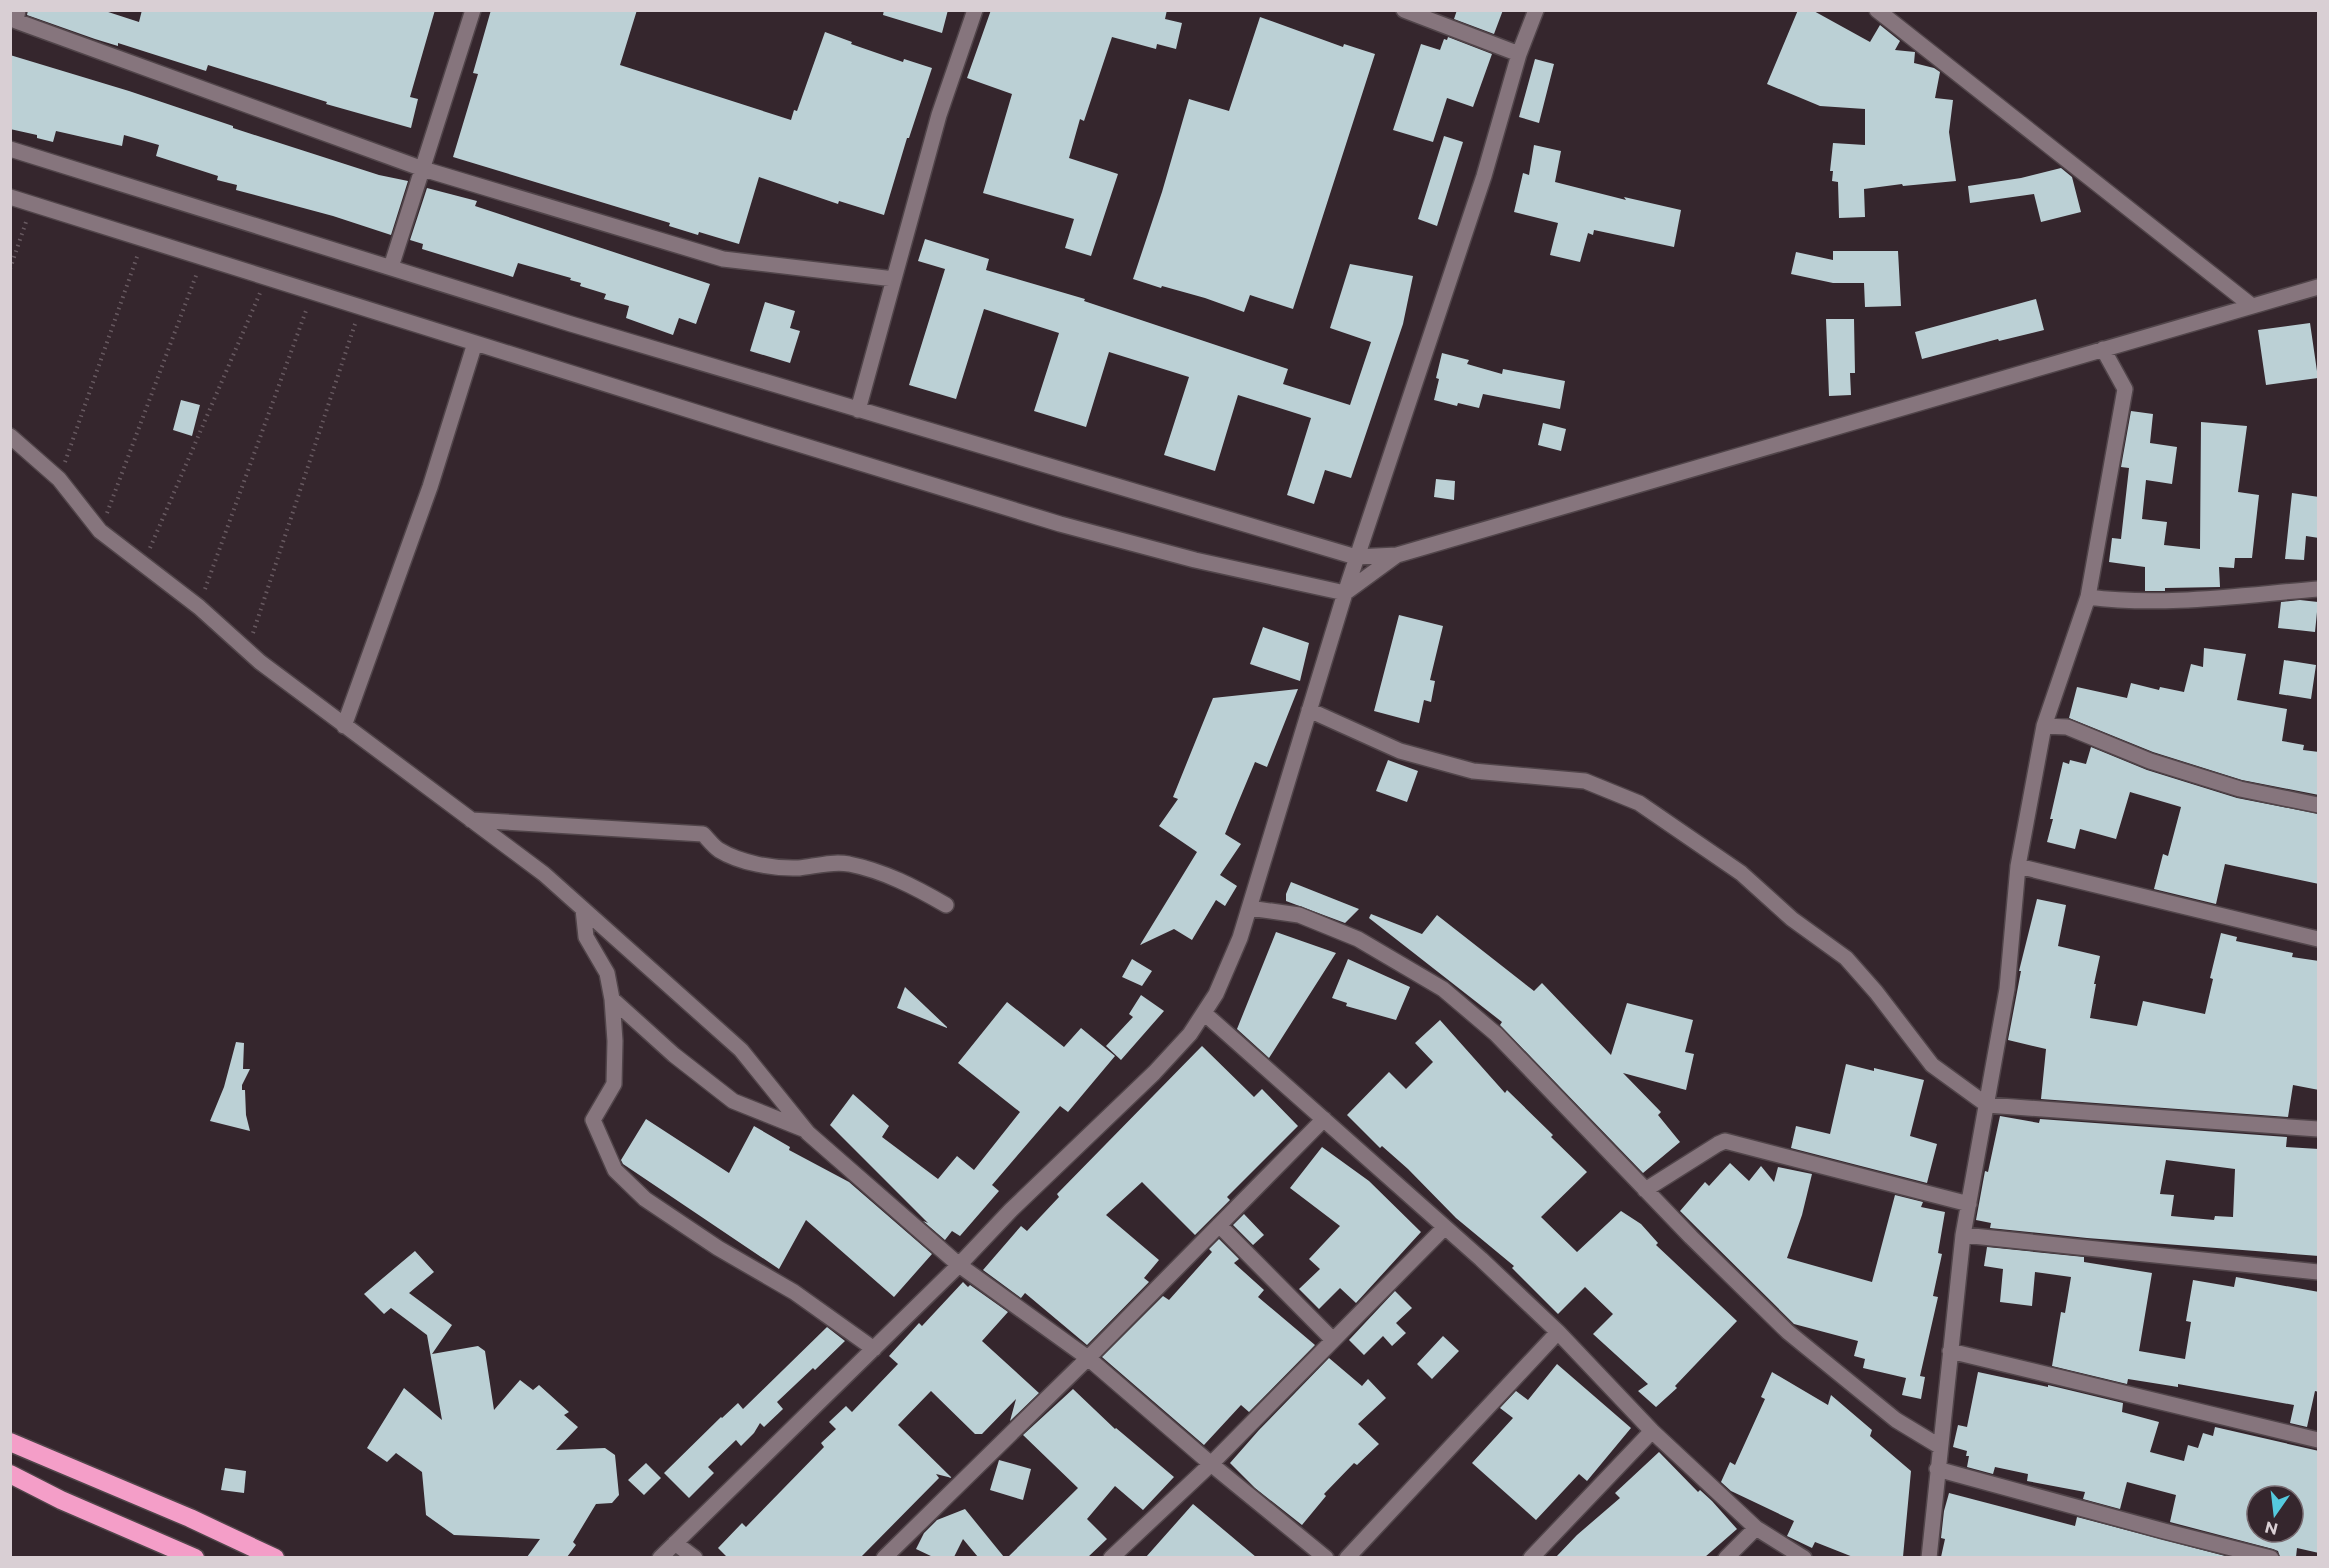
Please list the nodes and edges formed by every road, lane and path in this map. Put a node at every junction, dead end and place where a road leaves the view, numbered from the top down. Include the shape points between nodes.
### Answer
1 (18, 10) edge
2 (473, 10) edge
3 (975, 10) edge
4 (1404, 10) edge
5 (1536, 10) edge
6 (1877, 10) edge
7 (1519, 54) junction
8 (10, 149) edge
9 (423, 169) junction
10 (10, 197) edge
11 (32, 204) junction
12 (143, 239) junction
13 (203, 258) junction
14 (391, 267) junction
15 (10, 269) edge
16 (266, 278) junction
17 (894, 279) junction
18 (2319, 286) edge
19 (313, 292) junction
20 (2252, 306) junction
21 (360, 307) junction
22 (475, 343) junction
23 (2103, 349) junction
24 (858, 410) junction
25 (10, 436) edge
26 (59, 479) junction
27 (100, 531) junction
28 (1397, 555) junction
29 (1356, 557) junction
30 (143, 566) junction
31 (2319, 589) edge
32 (1345, 593) junction
33 (2088, 597) junction
34 (199, 607) junction
35 (247, 651) junction
36 (1310, 708) junction
37 (344, 726) junction
38 (2044, 726) junction
39 (2319, 805) edge
40 (471, 820) junction
41 (2018, 866) junction
42 (946, 905) dead end
43 (1249, 908) junction
44 (583, 909) junction
45 (2319, 939) edge
46 (612, 999) junction
47 (1204, 1013) junction
48 (1987, 1105) junction
49 (1324, 1119) junction
50 (2319, 1129) edge
51 (805, 1130) junction
52 (1646, 1190) junction
53 (1969, 1204) junction
54 (1219, 1225) junction
55 (1445, 1227) junction
56 (1963, 1235) junction
57 (959, 1265) junction
58 (2319, 1272) edge
59 (1558, 1332) junction
60 (1333, 1340) junction
61 (874, 1349) junction
62 (1950, 1351) junction
63 (1088, 1358) junction
64 (1652, 1431) junction
65 (2319, 1440) edge
66 (10, 1442) edge
67 (1939, 1446) junction
68 (1211, 1464) junction
69 (1937, 1469) junction
70 (10, 1474) edge
71 (1756, 1528) junction
72 (675, 1543) junction
73 (893, 1555) edge
74 (195, 1557) edge
75 (275, 1557) edge
76 (660, 1557) edge
77 (696, 1557) edge
78 (1111, 1557) edge
79 (1326, 1557) edge
80 (1347, 1557) edge
81 (1531, 1557) edge
82 (1726, 1557) edge
83 (1804, 1557) edge
84 (1929, 1557) edge
85 (2271, 1557) edge

1 - 9 street via 16,21
2 - 9 street
3 - 17 street via 939,115
4 - 7 street
5 - 7 street
6 - 20 street
7 - 29 street via 1484,176
8 - 14 street
9 - 14 street
9 - 17 street via 723,259
10 - 11 street
11 - 12 street
11 - 15 path
12 - 13 street
12 - 26 path
13 - 16 street
13 - 27 path
14 - 24 street
16 - 19 street
16 - 30 path
17 - 24 street
18 - 20 street
19 - 21 street
19 - 34 path
20 - 23 street
21 - 22 street
21 - 35 path
22 - 32 street via 1060,524 1195,560
22 - 37 street via 430,487
23 - 28 street
23 - 33 street via 2125,389
24 - 29 street
25 - 26 street
26 - 27 street
27 - 30 street
28 - 29 street
28 - 32 street
29 - 32 street
30 - 34 street
31 - 33 street via 2160,601
32 - 36 street
33 - 38 street
34 - 35 street
35 - 37 street
36 - 43 street
36 - 48 street via 1400,751 1473,771 1585,781 1640,803 1741,873 1792,919 1846,958 1932,1065
37 - 40 street
38 - 39 street via 2067,727 2150,760 2240,789
38 - 41 street
40 - 42 street via 703,834 718,850 746,861 798,868 848,864 889,876
40 - 44 street via 544,874
41 - 45 street
41 - 48 street via 2007,989
43 - 47 street via 1240,938
43 - 52 street via 1299,915 1348,935 1443,989 1496,1034
44 - 46 street via 586,937 607,973
44 - 51 street via 741,1050
46 - 51 street via 733,1101
46 - 61 street via 614,1084 593,1120 615,1170 645,1199 794,1292
47 - 49 street
47 - 57 street via 1154,1073
48 - 50 street
48 - 53 street
49 - 54 street
49 - 55 street
51 - 57 street
52 - 53 street via 1725,1141
52 - 67 street via 1788,1332 1896,1420
53 - 56 street
54 - 60 street
54 - 63 street
55 - 59 street
55 - 60 street
56 - 58 street
56 - 62 street
57 - 61 street
57 - 63 street
59 - 64 street
59 - 80 street
60 - 68 street
61 - 72 street
62 - 65 street
62 - 67 street
63 - 68 street
63 - 73 street
64 - 71 street
64 - 81 street
66 - 75 highway
67 - 69 street
68 - 78 street
68 - 79 street
69 - 84 street
69 - 85 street
70 - 74 highway
71 - 82 street
71 - 83 street
72 - 76 street
72 - 77 street

